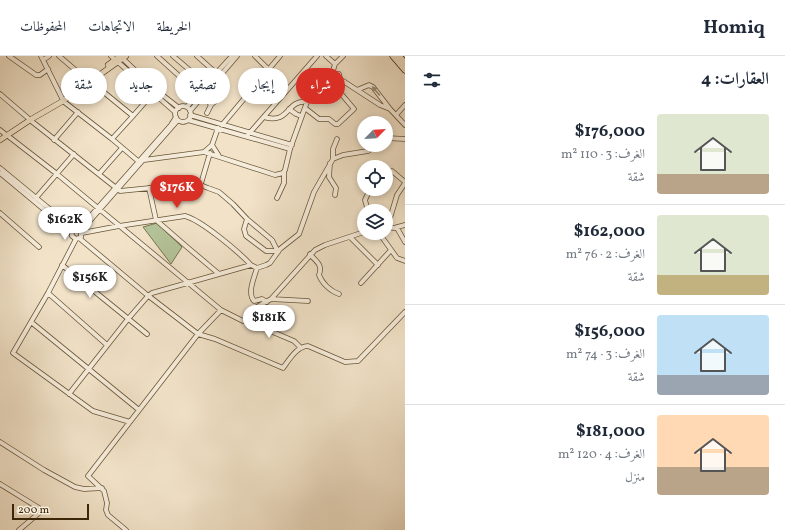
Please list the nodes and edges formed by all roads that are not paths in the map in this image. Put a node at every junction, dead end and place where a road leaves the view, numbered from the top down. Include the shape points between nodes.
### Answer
1 (9, 56) edge
2 (49, 56) edge
3 (59, 56) edge
4 (157, 56) edge
5 (173, 56) edge
6 (196, 56) edge
7 (232, 56) edge
8 (237, 56) edge
9 (256, 56) edge
10 (280, 56) edge
11 (317, 56) edge
12 (326, 56) edge
13 (343, 56) edge
14 (393, 56) edge
15 (399, 56) edge
16 (122, 57) edge
17 (42, 58) edge
18 (115, 59) edge
19 (405, 63) edge
20 (335, 64) junction
21 (74, 68) edge
22 (103, 68) edge
23 (126, 68) edge
24 (132, 68) edge
25 (187, 68) edge
26 (210, 68) edge
27 (221, 68) edge
28 (226, 68) edge
29 (268, 68) edge
30 (270, 68) edge
31 (334, 68) edge
32 (48, 69) junction
33 (175, 70) edge
34 (405, 70) edge
35 (345, 82) edge
36 (288, 88) edge
37 (357, 90) junction
38 (0, 94) edge
39 (107, 95) edge
40 (61, 98) edge
41 (345, 98) edge
42 (61, 101) edge
43 (167, 102) edge
44 (67, 104) edge
45 (144, 104) edge
46 (193, 104) edge
47 (239, 104) edge
48 (275, 104) edge
49 (297, 104) edge
50 (306, 104) edge
51 (211, 105) edge
52 (405, 105) edge
53 (304, 108) junction
54 (290, 109) junction
55 (390, 109) junction
56 (177, 110) junction
57 (78, 112) junction
58 (189, 113) junction
59 (207, 113) dead end
60 (396, 115) junction
61 (134, 116) junction
62 (302, 116) junction
63 (264, 117) junction
64 (29, 119) junction
65 (177, 119) junction
66 (222, 124) junction
67 (405, 125) edge
68 (218, 128) junction
69 (0, 130) edge
70 (248, 134) junction
71 (4, 135) edge
72 (393, 138) edge
73 (112, 139) junction
74 (405, 139) edge
75 (0, 140) edge
76 (54, 140) junction
77 (337, 140) dead end
78 (212, 145) junction
79 (291, 147) junction
80 (122, 148) junction
81 (204, 152) junction
82 (362, 152) edge
83 (210, 153) junction
84 (74, 154) junction
85 (219, 156) junction
86 (144, 160) junction
87 (138, 161) junction
88 (332, 161) junction
89 (0, 168) edge
90 (284, 172) junction
91 (393, 172) edge
92 (0, 173) edge
93 (57, 174) junction
94 (99, 174) junction
95 (405, 183) edge
96 (200, 186) junction
97 (149, 188) junction
98 (116, 189) junction
99 (335, 195) dead end
100 (277, 198) dead end
101 (35, 199) junction
102 (99, 208) junction
103 (393, 208) edge
104 (0, 213) edge
105 (247, 219) junction
106 (156, 220) junction
107 (405, 225) edge
108 (119, 226) junction
109 (393, 227) edge
110 (397, 228) junction
111 (72, 231) junction
112 (81, 231) junction
113 (357, 234) edge
114 (350, 237) junction
115 (77, 239) junction
116 (384, 240) edge
117 (405, 242) edge
118 (39, 247) dead end
119 (391, 250) junction
120 (278, 251) junction
121 (310, 254) junction
122 (405, 261) edge
123 (251, 265) junction
124 (378, 265) junction
125 (62, 266) junction
126 (257, 268) junction
127 (219, 274) junction
128 (189, 283) junction
129 (361, 283) dead end
130 (48, 294) junction
131 (339, 294) dead end
132 (148, 296) junction
133 (269, 301) junction
134 (308, 301) dead end
135 (221, 310) junction
136 (405, 312) edge
137 (128, 320) junction
138 (247, 321) junction
139 (31, 322) junction
140 (147, 334) dead end
141 (198, 334) junction
142 (107, 345) junction
143 (300, 348) junction
144 (89, 368) junction
145 (69, 394) junction
146 (139, 410) junction
147 (130, 422) junction
148 (0, 442) edge
149 (0, 484) edge
150 (103, 488) junction
151 (19, 530) edge
152 (126, 530) edge

1 - 32 street via 36,75
2 - 17 street
3 - 21 street
4 - 33 street
5 - 25 street
6 - 26 street
7 - 27 street
8 - 28 street
9 - 29 street
10 - 30 street
11 - 36 street
12 - 20 street
13 - 20 street
14 - 34 highway
15 - 19 highway
16 - 18 main road
16 - 24 street
17 - 32 street
18 - 22 main road
18 - 23 street
20 - 31 street
32 - 40 street
35 - 37 street
37 - 55 street
55 -> 37 street via 372,86
38 - 64 street
39 - 61 street
41 - 53 street via 354,109 336,124 329,119 320,119
42 - 64 main road
43 - 56 street
44 - 57 street
45 - 61 street
46 - 58 street
47 - 66 street
48 - 63 street
49 - 54 street
50 - 53 street
51 - 59 street
52 - 60 street
53 - 62 street
54 - 62 street
54 - 63 street via 277,119
55 - 60 street
56 - 58 street via 183,106
56 - 65 street
57 - 73 street
57 - 76 street
58 - 65 street via 183,122
58 - 66 street
58 - 68 street
60 - 67 street
61 - 73 street
62 - 79 street
63 - 70 street
64 - 71 main road
64 - 76 street
65 - 86 street
65 - 87 street
66 - 70 street
68 - 70 street
68 - 78 street
69 - 71 street
70 - 79 street
71 - 75 main road
71 - 93 street
72 - 74 street
73 - 80 street
76 - 84 street
77 - 88 street via 332,149
78 - 81 street
78 - 85 street
79 - 90 street
80 - 87 street
80 - 94 street
81 - 83 street
81 - 86 street
82 - 88 street via 344,155
83 - 85 street
83 - 96 street
84 - 93 street
84 - 94 street
85 - 90 street via 275,175
86 - 98 street
87 - 98 street
88 - 99 street via 329,177 336,188
88 - 120 street via 314,192 299,234
89 - 101 street
90 - 100 street via 284,183
91 - 95 street
92 - 101 street
93 - 101 street
93 - 102 street
94 - 98 street
95 - 103 street via 397,195
96 - 97 street via 189,187 176,183
96 - 105 street via 219,192
97 - 98 street via 123,191
97 - 106 street
98 - 102 street
101 - 111 street
102 - 108 street
102 - 112 street
104 - 118 street
105 - 120 street via 272,240
105 - 120 street via 244,229 246,236 266,251
106 - 108 street
106 - 123 street via 181,216 191,218 202,224
106 - 127 street
107 - 110 street
108 - 112 street
108 - 128 street
109 - 110 street
110 - 117 street
111 - 112 street
111 - 115 street via 72,237
112 - 115 street
113 - 114 street
114 - 121 street via 325,245
114 - 124 street
115 - 125 street
115 - 132 street
116 - 119 street
119 - 122 street via 397,258
119 - 124 street
120 - 126 street via 270,263
121 - 131 street via 320,266 319,275 323,281 331,291
121 - 133 street
123 - 126 street
123 - 127 street
124 - 129 street
125 - 130 street
125 - 137 street
126 - 133 street via 251,297 254,301
127 - 128 street
128 - 132 street via 159,290
128 - 135 street
130 - 139 street
130 - 142 street
132 - 137 street
132 - 141 street
133 - 134 street
133 - 138 street via 257,306
135 - 138 street
135 - 141 street
136 - 143 street via 358,361 345,362 308,346
137 - 140 street
137 - 142 street
138 - 143 street via 294,341
139 - 144 street
139 - 145 street via 13,353
141 - 143 street via 284,368
141 - 146 street
142 - 144 street
144 - 145 street
144 - 146 street
145 - 147 street via 93,411
146 - 147 street
147 - 150 street via 88,476
148 - 150 street via 75,487 92,490
149 - 151 street via 40,510
150 - 152 street via 106,513

